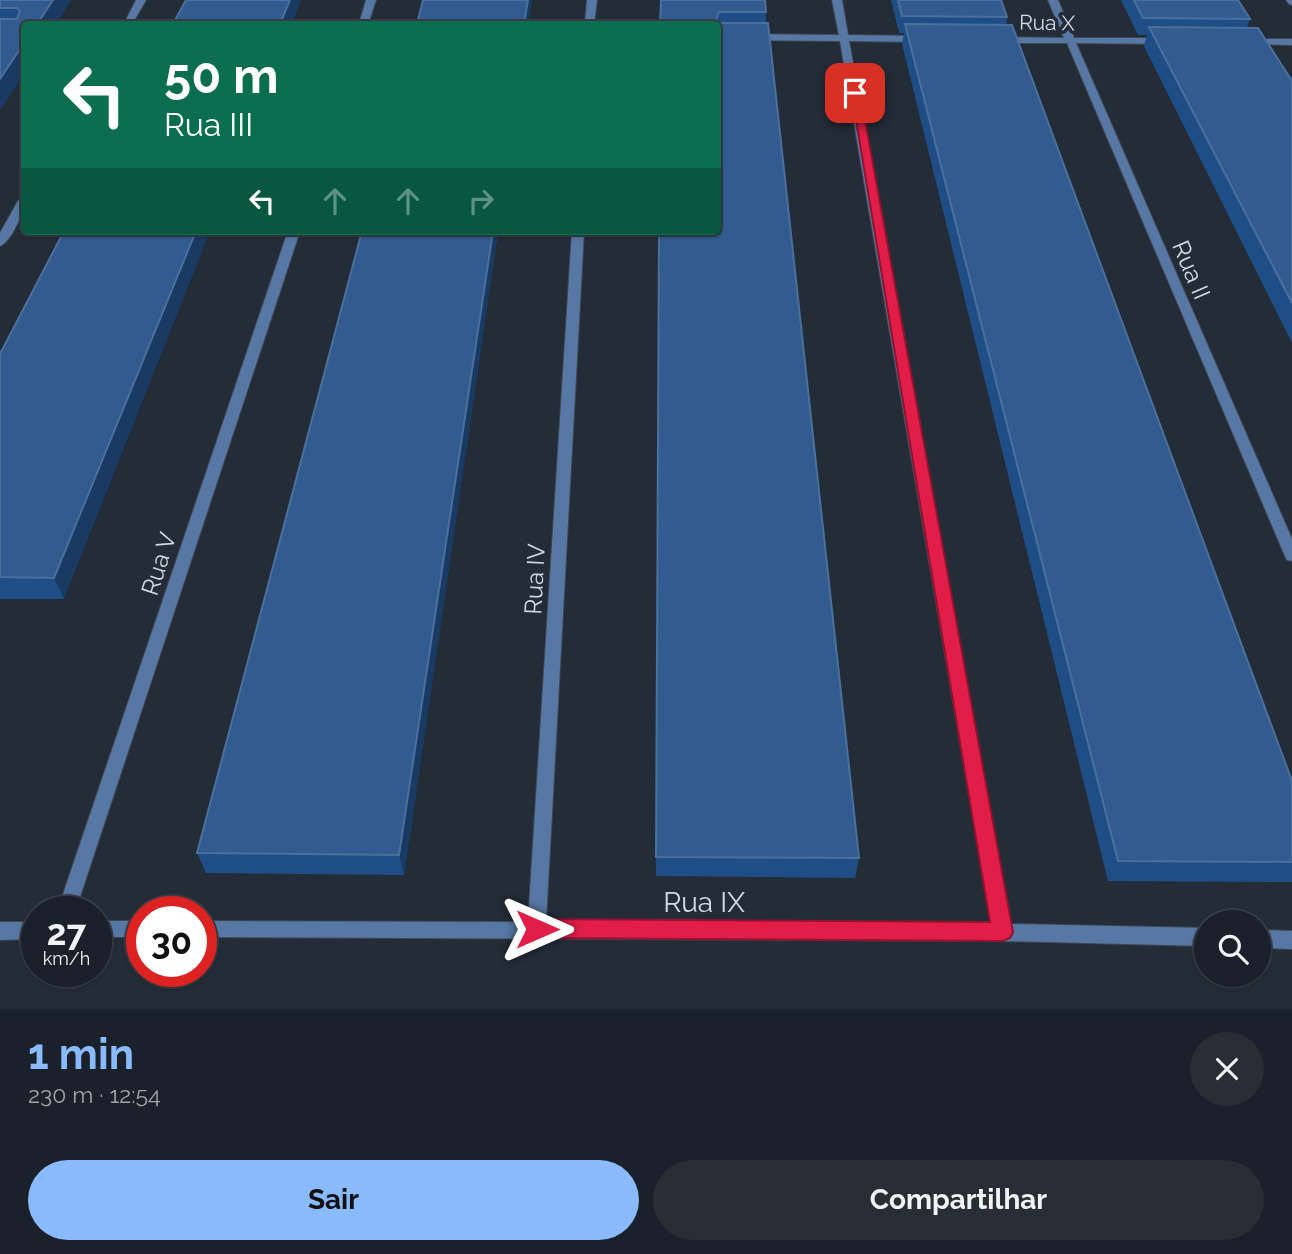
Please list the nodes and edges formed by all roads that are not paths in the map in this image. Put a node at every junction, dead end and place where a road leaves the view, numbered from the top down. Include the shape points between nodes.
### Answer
1 (141, 0) edge
2 (371, 0) edge
3 (592, 0) edge
4 (837, 0) edge
5 (1053, 0) edge
6 (130, 21) edge
7 (364, 21) edge
8 (590, 21) edge
9 (721, 37) edge
10 (845, 38) junction
11 (924, 39) edge
12 (990, 40) edge
13 (1069, 41) junction
14 (1181, 41) edge
15 (1236, 42) edge
16 (1292, 42) edge
17 (21, 206) edge
18 (293, 235) edge
19 (578, 235) edge
20 (0, 243) edge
21 (1292, 556) edge
22 (71, 896) edge
23 (217, 929) edge
24 (537, 929) junction
25 (21, 930) edge
26 (0, 931) edge
27 (1002, 932) junction
28 (1194, 937) edge
29 (1271, 939) edge
30 (1292, 940) edge

1 - 6 street
2 - 7 street
3 - 8 street
4 - 10 street
5 - 13 street, Rua II
9 - 10 street
10 - 11 street
10 - 27 street
12 - 13 street, Rua X
13 - 14 street, Rua X
13 - 21 street, Rua II
15 - 16 street
17 - 20 street
18 - 22 street, Rua V
19 - 24 street, Rua IV
23 - 24 street, Rua IX
24 - 27 street, Rua IX
25 - 26 street
27 - 28 street, Rua IX
29 - 30 street

